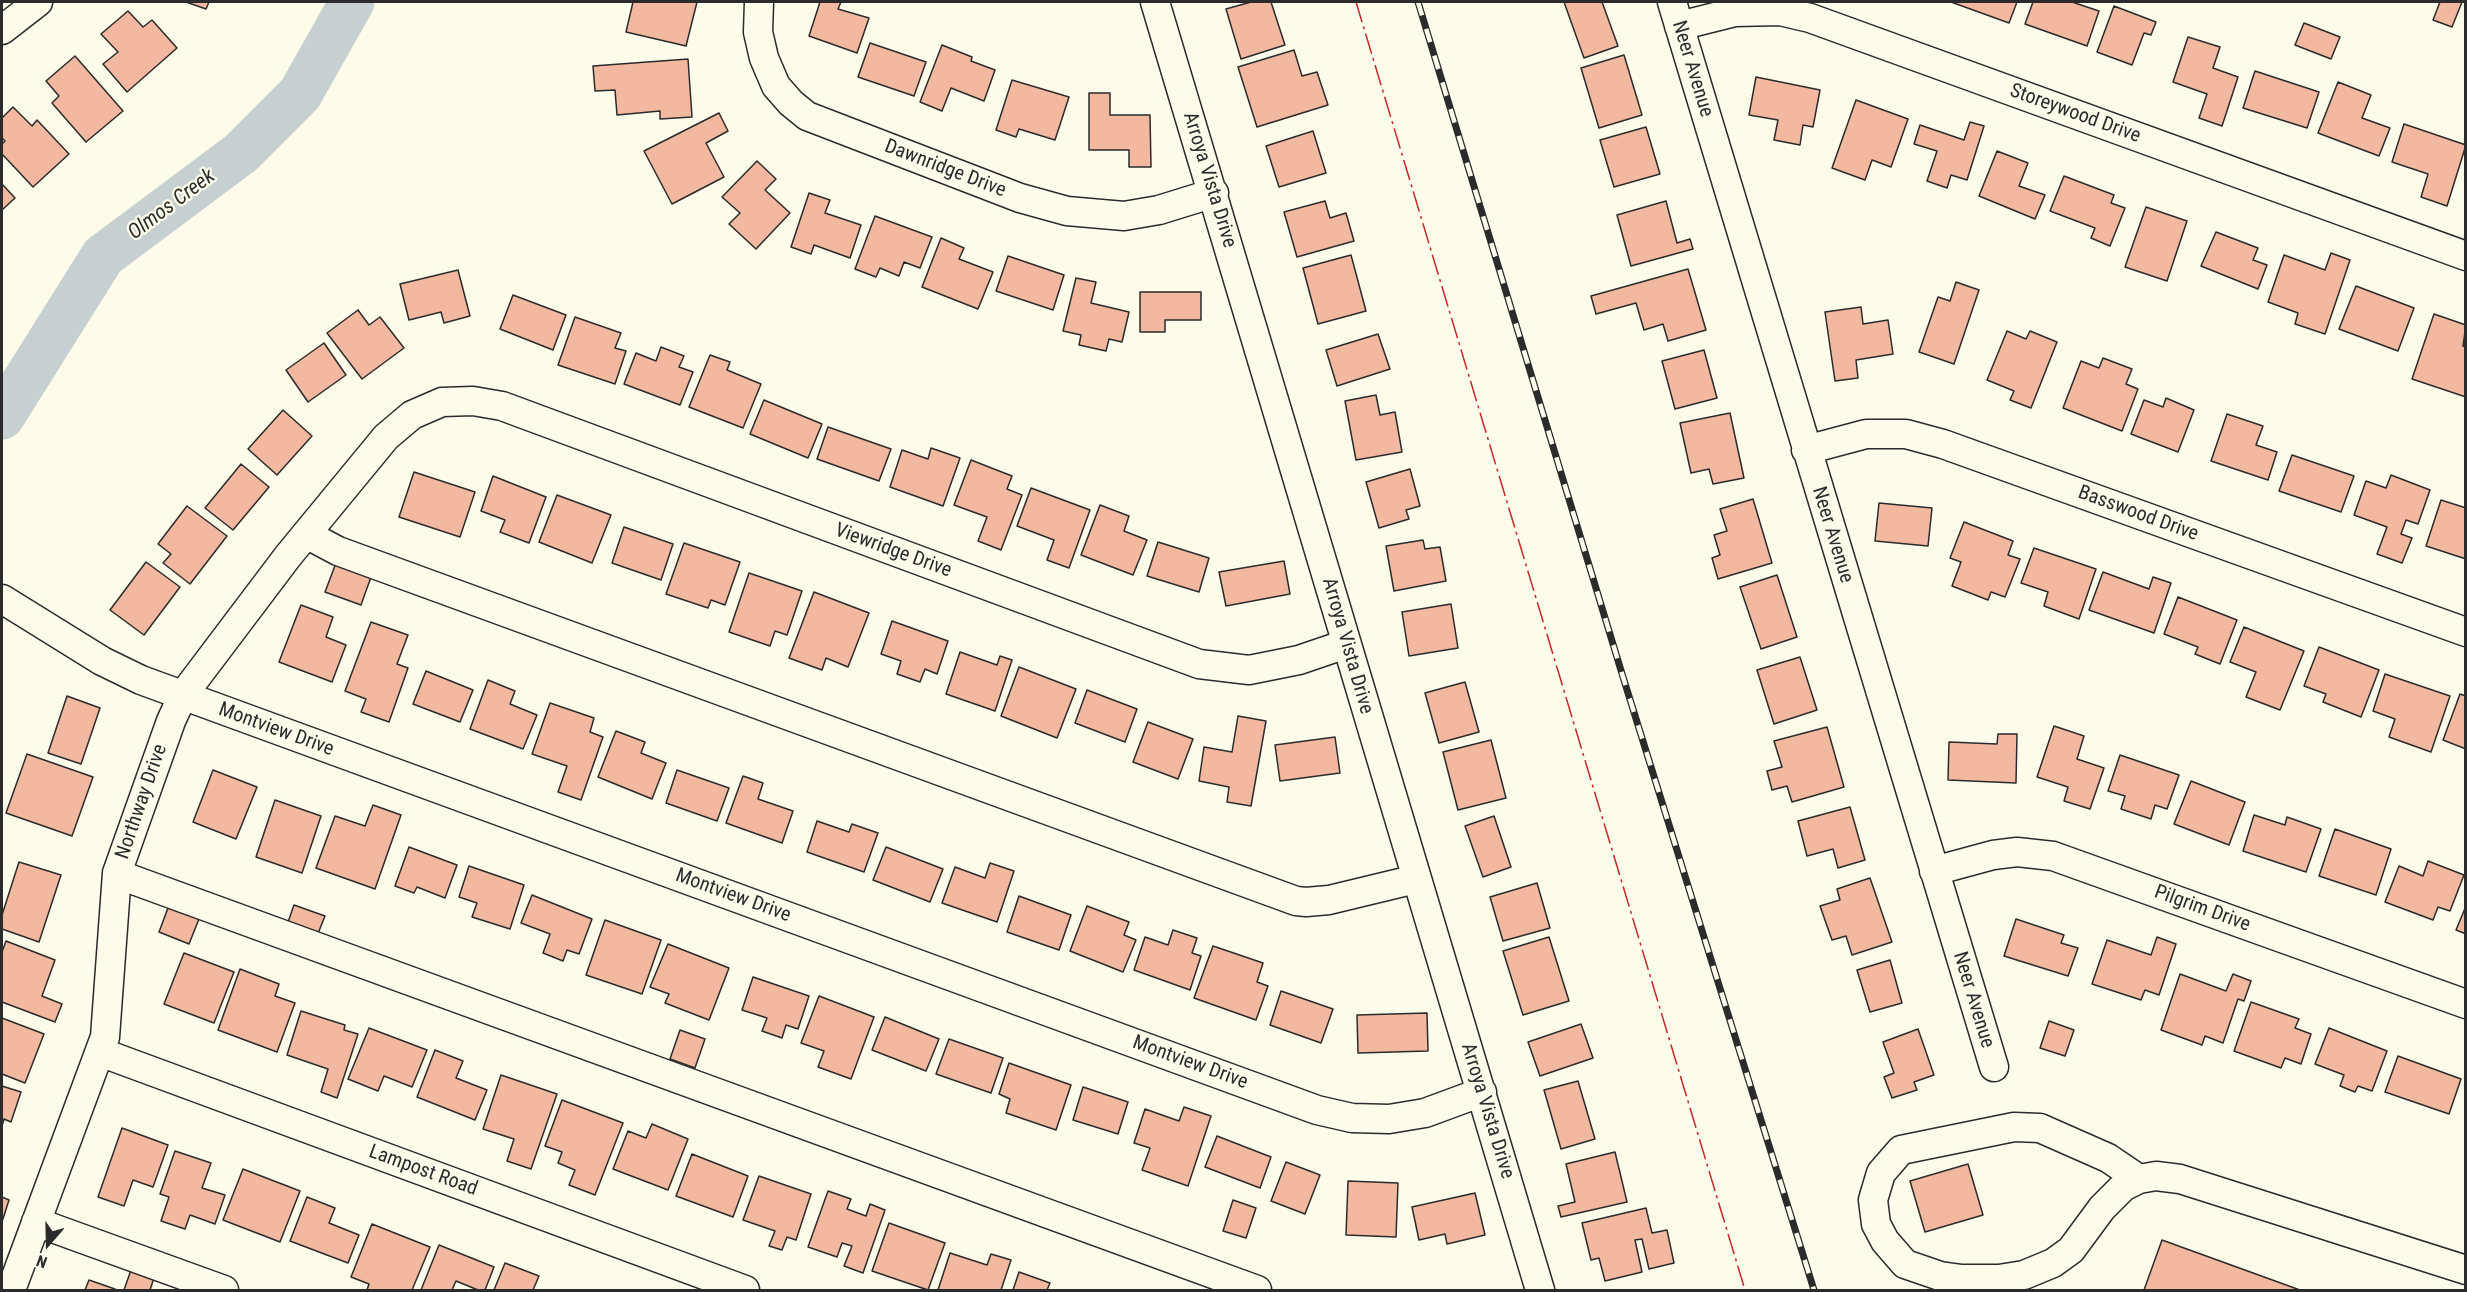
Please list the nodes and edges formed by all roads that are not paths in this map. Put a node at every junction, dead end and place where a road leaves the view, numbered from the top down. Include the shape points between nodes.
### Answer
1 (38, 2) edge
2 (759, 2) edge
3 (1155, 2) edge
4 (1676, 14) edge
5 (2, 30) edge
6 (1214, 193) junction
7 (2466, 256) edge
8 (442, 402) joint
9 (1806, 450) junction
10 (306, 534) junction
11 (2, 599) edge
12 (2466, 632) edge
13 (1346, 644) junction
14 (183, 695) junction
15 (1934, 871) junction
16 (117, 874) junction
17 (1416, 879) junction
18 (2466, 1004) edge
19 (100, 1052) junction
20 (1994, 1067) dead end
21 (1482, 1092) junction
22 (2139, 1179) junction
23 (36, 1222) junction
24 (2466, 1270) edge
25 (729, 1288) edge
26 (11, 1290) edge
27 (224, 1290) edge
28 (1257, 1290) edge
29 (1539, 1290) edge

1 - 5 street
2 - 6 street, Dawnridge Drive via 758,32 764,58 776,86 807,116 1020,198 1068,211 1124,216
3 - 6 street, Arroya Vista Drive
4 - 7 street, Storeywood Drive via 1780,11 1810,18
4 - 9 street, Neer Avenue
6 - 13 street, Arroya Vista Drive
8 - 10 street, Northway Drive via 412,416 386,437
8 - 13 street, Viewridge Drive via 473,401 502,406 1199,664 1249,670 1299,660
9 - 12 street, Basswood Drive via 1866,434 1906,434 1943,444
9 - 15 street, Neer Avenue
10 - 14 street, Northway Drive
10 - 17 street via 338,551 1296,901 1329,900
11 - 14 street, Montview Drive via 102,661
13 - 17 street, Arroya Vista Drive
14 - 16 street, Northway Drive
14 - 21 street, Montview Drive via 1317,1110 1352,1118 1389,1119 1425,1113
15 - 18 street, Pilgrim Drive via 1993,855 2017,852 2053,856
15 - 20 street, Neer Avenue
16 - 19 street, Northway Drive via 105,1037
16 - 28 street
17 - 21 street, Arroya Vista Drive
19 - 23 street, Northway Drive
19 - 25 street, Lampost Road
21 - 29 street, Arroya Vista Drive
22 - 22 street via 2123,1187 2071,1250 2053,1263 2024,1275 1999,1279 1940,1276 1905,1264 1885,1242 1876,1224 1873,1200 1881,1173 1901,1150 2014,1127 2040,1128 2108,1158
22 - 24 street via 2180,1179
23 - 26 street, Northway Drive
23 - 27 street

